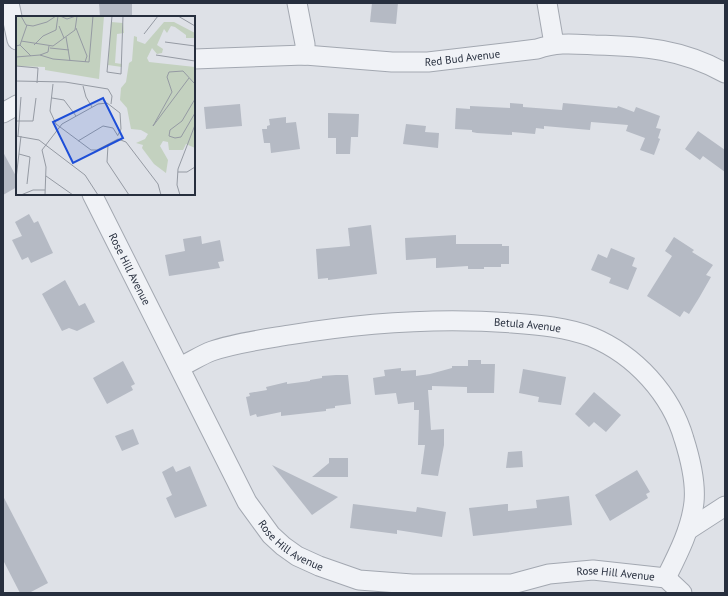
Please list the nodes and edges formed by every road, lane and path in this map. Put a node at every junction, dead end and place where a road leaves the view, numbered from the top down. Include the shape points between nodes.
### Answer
1 (9, 3) edge
2 (296, 3) edge
3 (546, 3) edge
4 (16, 35) edge
5 (554, 44) junction
6 (305, 55) junction
7 (195, 59) edge
8 (725, 74) edge
9 (16, 106) edge
10 (3, 113) edge
11 (93, 195) edge
12 (180, 367) junction
13 (725, 506) edge
14 (688, 530) junction
15 (666, 578) junction
16 (507, 589) edge
17 (682, 593) edge

1 - 4 street
2 - 6 street
3 - 5 street
5 - 6 street, Red Bud Avenue via 537,49 428,62 392,62
5 - 8 street, Red Bud Avenue via 635,46 667,50 689,56
6 - 7 street, Red Bud Avenue
9 - 10 street
11 - 12 street, Rose Hill Avenue
12 - 14 street, Betula Avenue via 213,351 269,338 376,323 492,321 571,330 599,341 630,360 646,375 672,410 682,430 694,488
12 - 16 street, Rose Hill Avenue via 247,502 271,535 293,552 319,566 359,580
13 - 14 street
14 - 15 street, Betula Avenue
15 - 16 street, Rose Hill Avenue via 593,570 549,574
15 - 17 street, Rose Hill Avenue

